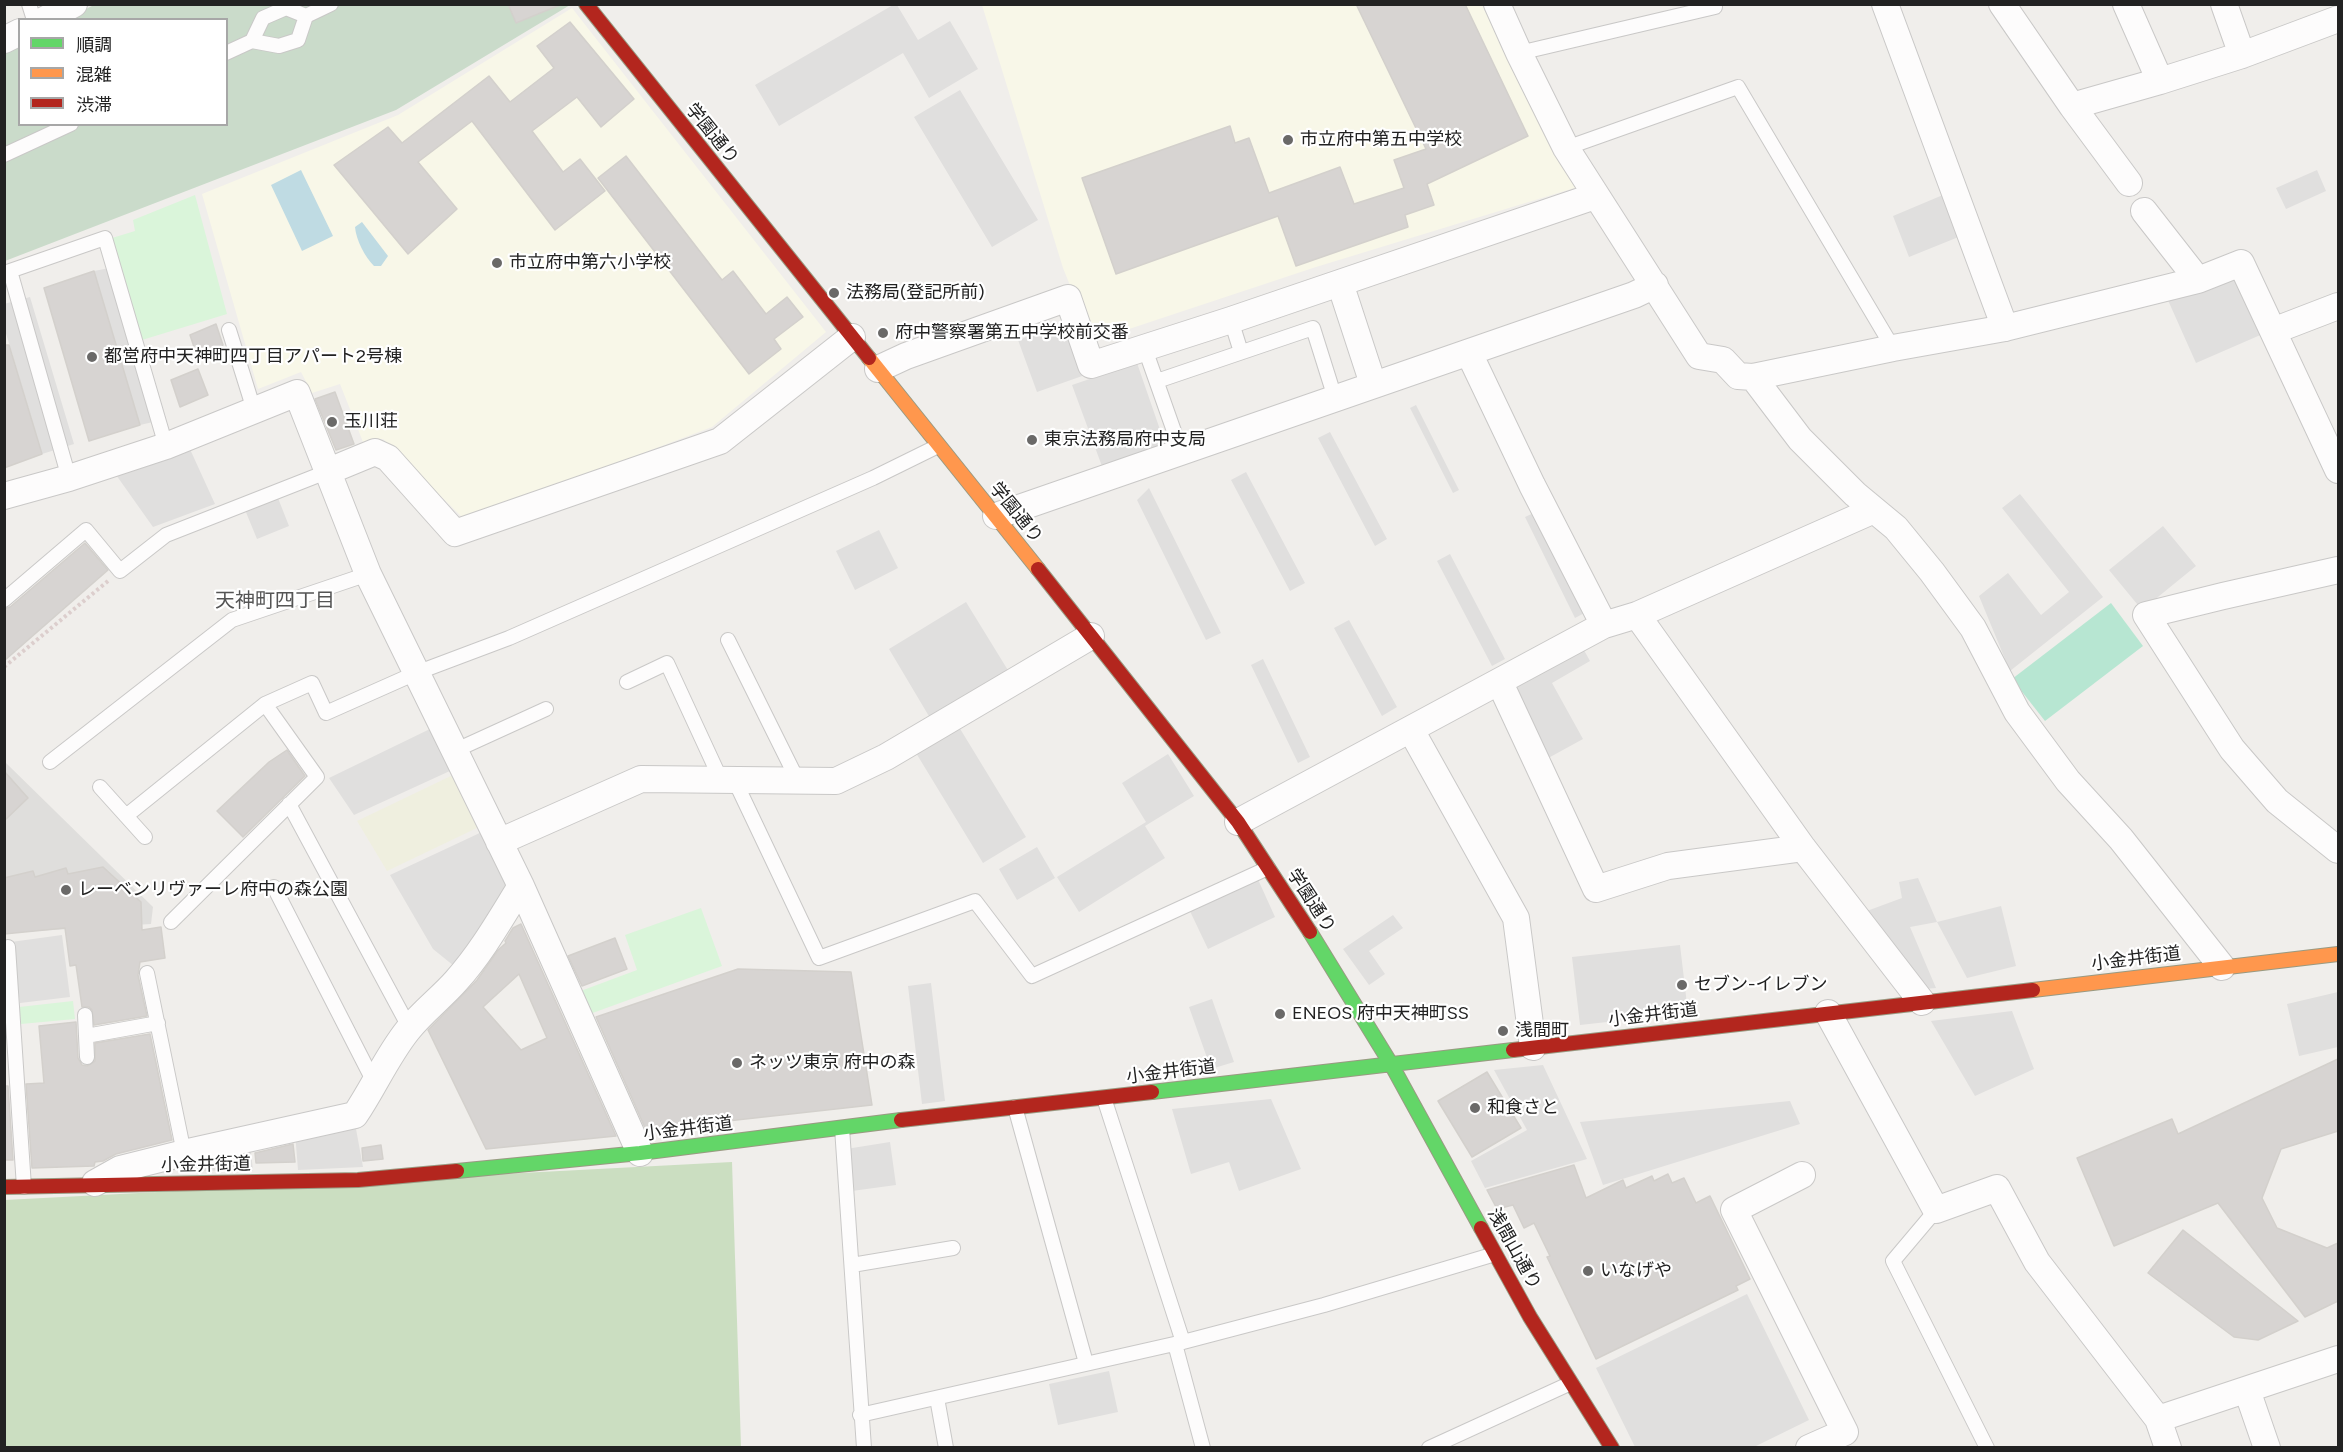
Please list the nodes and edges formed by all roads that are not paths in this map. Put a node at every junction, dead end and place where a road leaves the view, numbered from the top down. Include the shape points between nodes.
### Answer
1 (74, 4) edge
2 (330, 4) edge
3 (586, 4) edge
4 (1497, 4) edge
5 (1885, 4) edge
6 (2002, 4) edge
7 (2126, 4) edge
8 (2224, 4) edge
9 (1715, 7) dead end
10 (306, 16) junction
11 (48, 18) edge
12 (2338, 20) edge
13 (18, 33) edge
14 (4, 40) edge
15 (252, 41) junction
16 (228, 52) edge
17 (1519, 53) junction
18 (2242, 55) junction
19 (2160, 81) junction
20 (2072, 106) junction
21 (67, 126) edge
22 (1566, 148) junction
23 (4, 155) edge
24 (2129, 183) dead end
25 (1595, 196) junction
26 (2144, 211) dead end
27 (7, 272) edge
28 (2198, 280) junction
29 (1340, 283) junction
30 (1655, 285) junction
31 (2338, 306) edge
32 (1231, 320) junction
33 (2005, 328) junction
34 (228, 330) dead end
35 (2273, 331) junction
36 (852, 337) junction
37 (1893, 348) junction
38 (1145, 349) junction
39 (1241, 352) junction
40 (1469, 353) junction
41 (878, 369) junction
42 (1753, 377) junction
43 (1156, 381) junction
44 (1373, 384) junction
45 (1335, 398) junction
46 (254, 410) junction
47 (166, 446) junction
48 (938, 446) junction
49 (1181, 451) junction
50 (2338, 470) edge
51 (329, 471) junction
52 (69, 478) junction
53 (4, 496) edge
54 (1874, 510) junction
55 (996, 516) junction
56 (2338, 570) edge
57 (368, 574) junction
58 (4, 600) edge
59 (1637, 615) junction
60 (1604, 625) junction
61 (1091, 636) junction
62 (728, 640) dead end
63 (416, 673) junction
64 (627, 682) dead end
65 (1500, 683) junction
66 (265, 704) junction
67 (546, 710) dead end
68 (1411, 729) junction
69 (454, 751) junction
70 (50, 762) dead end
71 (728, 779) junction
72 (798, 781) junction
73 (100, 787) dead end
74 (289, 804) junction
75 (126, 816) junction
76 (1238, 822) junction
77 (145, 837) dead end
78 (499, 842) junction
79 (1803, 848) junction
80 (2338, 850) edge
81 (1268, 868) junction
82 (521, 886) junction
83 (274, 887) dead end
84 (171, 922) dead end
85 (8, 947) dead end
86 (2338, 954) edge
87 (2222, 967) junction
88 (147, 973) dead end
89 (1922, 1002) junction
90 (1828, 1013) junction
91 (85, 1016) dead end
92 (158, 1023) junction
93 (409, 1028) junction
94 (86, 1036) junction
95 (1533, 1047) junction
96 (87, 1057) dead end
97 (1391, 1064) junction
98 (375, 1084) junction
99 (1104, 1098) junction
100 (1015, 1107) junction
101 (842, 1128) junction
102 (184, 1153) junction
103 (640, 1153) junction
104 (1802, 1175) dead end
105 (91, 1185) junction
106 (4, 1187) edge
107 (24, 1187) junction
108 (1936, 1210) junction
109 (953, 1248) dead end
110 (1495, 1254) junction
111 (852, 1265) junction
112 (1179, 1343) junction
113 (2338, 1359) edge
114 (1086, 1363) junction
115 (1572, 1382) junction
116 (2247, 1390) junction
117 (937, 1398) junction
118 (860, 1415) junction
119 (2158, 1419) junction
120 (1849, 1440) edge
121 (864, 1448) edge
122 (946, 1448) edge
123 (1203, 1448) edge
124 (1429, 1448) edge
125 (1612, 1448) edge
126 (1809, 1448) edge
127 (1987, 1448) edge
128 (2168, 1448) edge
129 (2267, 1448) edge

1 - 11 street
2 - 10 lane
3 - 36 main road, 学園通り
4 - 17 street
5 - 33 street
6 - 20 street
7 - 19 street
8 - 18 street
9 - 17 lane
10 - 15 lane via 286,8 263,18
10 - 15 lane via 298,40 279,46
12 - 18 street
13 - 14 street
15 - 16 lane
17 - 22 street
18 - 19 street
19 - 20 street
20 - 24 street
21 - 23 lane
22 - 25 street
22 - 37 lane via 1738,87
25 - 29 street
25 - 30 street
26 - 28 street
27 - 47 lane via 105,238
27 - 52 lane
28 - 33 street
28 - 35 street via 2241,263
29 - 32 street
29 - 44 street
30 - 40 street
30 - 42 street via 1699,356 1723,360 1738,376
31 - 35 street
32 - 38 street
32 - 39 lane
33 - 37 street
34 - 46 lane
35 - 50 street
36 - 41 main road, 学園通り
36 - 51 street via 720,441 455,533 388,458 375,452
37 - 42 street
38 - 41 street via 1091,365 1068,298
38 - 43 lane
39 - 43 lane
39 - 45 lane via 1313,328
40 - 44 street
40 - 60 street
41 - 48 main road, 学園通り
42 - 54 street via 1800,439
43 - 49 lane
44 - 45 street
45 - 49 street
46 - 47 street
46 - 51 street via 297,393
47 - 52 street
48 - 55 main road, 学園通り
48 - 63 lane via 508,638
49 - 55 street
51 - 57 street
51 - 58 lane via 166,535 120,571 86,530
52 - 53 street
54 - 59 street
54 - 87 street via 1896,528 1973,628 2017,712 2068,781 2121,839
55 - 61 main road, 学園通り
56 - 80 street via 2146,615 2232,749 2277,801
57 - 63 street
57 - 70 lane via 232,620
59 - 60 street
59 - 79 street
60 - 65 street
61 - 72 street via 886,757 836,780
61 - 76 main road, 学園通り
62 - 72 lane
63 - 66 lane via 326,713 312,683
63 - 69 street
64 - 71 lane via 667,663
65 - 68 street
65 - 79 street via 1596,889 1668,866
66 - 74 lane via 316,777
66 - 75 lane
67 - 69 lane
68 - 76 street
68 - 95 street via 1516,918
69 - 78 street
71 - 72 street
71 - 78 street via 641,779
71 - 81 lane via 819,958 975,901 1032,976
73 - 75 lane
74 - 84 lane
74 - 93 lane
75 - 77 lane
76 - 81 main road, 学園通り
78 - 82 street
79 - 89 street
81 - 97 main road, 学園通り
82 - 93 street via 457,981
82 - 103 street
83 - 98 lane
85 - 107 lane
86 - 87 main road, 小金井街道
87 - 89 main road, 小金井街道
88 - 92 lane
89 - 90 main road, 小金井街道
90 - 95 main road, 小金井街道
90 - 108 street
91 - 94 lane
92 - 94 lane
92 - 102 lane
93 - 98 street
94 - 96 lane
95 - 97 main road, 小金井街道
97 - 99 main road, 小金井街道
97 - 110 main road, 浅間山通り
98 - 102 street via 355,1115
99 - 100 main road, 小金井街道
99 - 112 lane
100 - 101 main road, 小金井街道
100 - 114 lane
101 - 103 main road, 小金井街道
101 - 111 lane
102 - 105 street via 120,1169
103 - 105 main road, 小金井街道 via 358,1180
104 - 120 street via 1734,1210
105 - 107 main road, 小金井街道
106 - 107 main road, 小金井街道
108 - 119 street via 1997,1188 2037,1262
108 - 127 lane via 1893,1261
109 - 111 lane
110 - 112 lane
110 - 115 main road, 浅間山通り
111 - 118 lane
112 - 114 lane
112 - 123 lane
113 - 116 street
114 - 117 lane
115 - 124 lane
115 - 125 main road, 浅間山通り
116 - 119 street
116 - 129 street
117 - 118 lane
117 - 122 lane
118 - 121 lane
119 - 128 street
120 - 126 street

